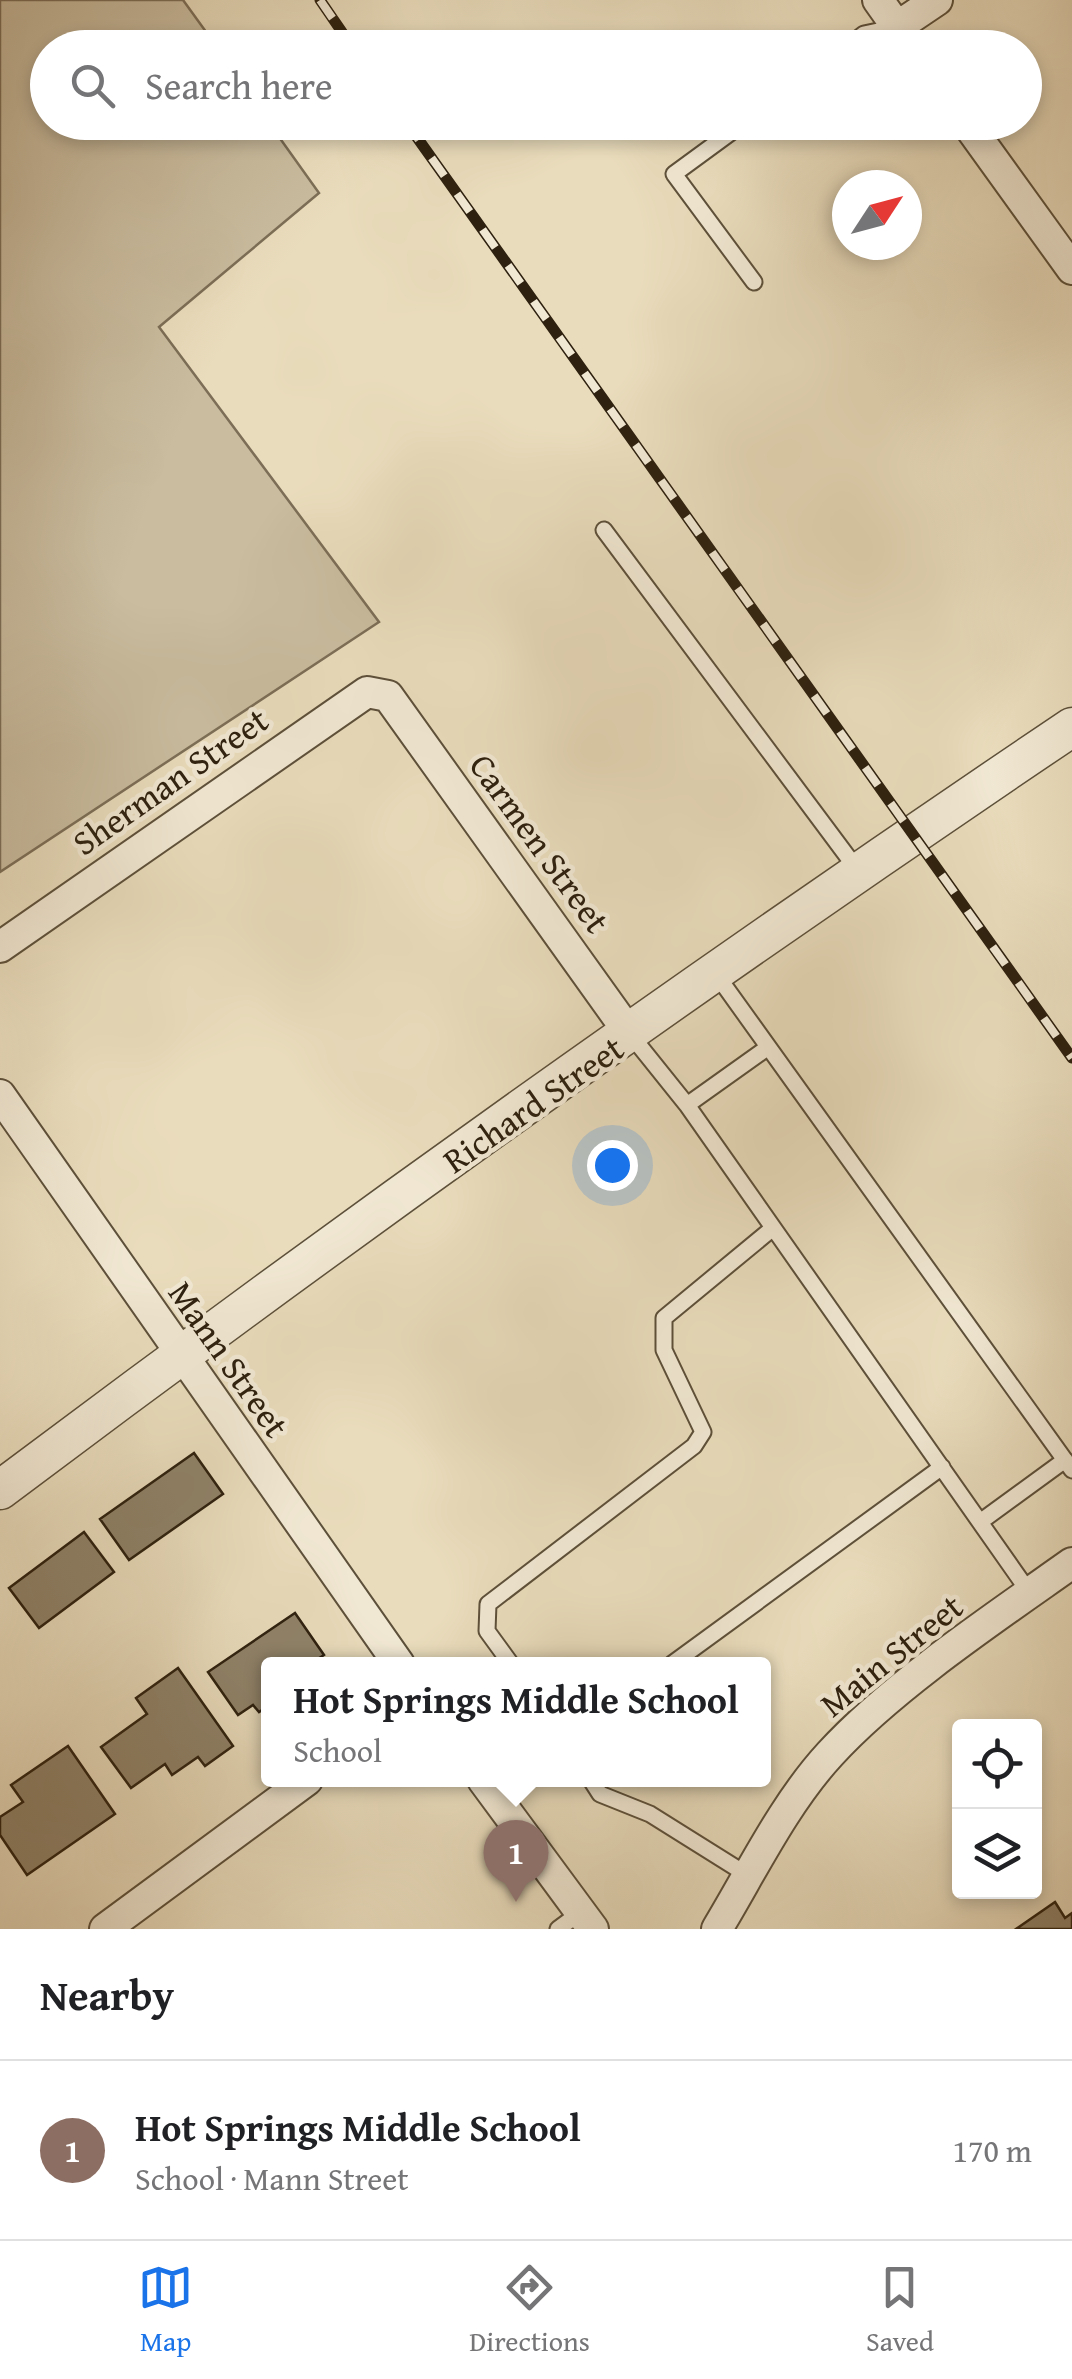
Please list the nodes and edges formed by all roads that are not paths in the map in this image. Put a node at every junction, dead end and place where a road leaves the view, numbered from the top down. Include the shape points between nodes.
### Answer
1 (878, 0) edge
2 (938, 0) edge
3 (899, 30) edge
4 (910, 30) edge
5 (721, 140) edge
6 (979, 140) edge
7 (1072, 268) edge
8 (754, 282) dead end
9 (604, 530) dead end
10 (388, 696) joint
11 (1072, 727) edge
12 (859, 872) junction
13 (0, 947) edge
14 (716, 974) junction
15 (630, 1034) junction
16 (767, 1048) junction
17 (0, 1096) edge
18 (686, 1105) junction
19 (773, 1228) junction
20 (180, 1355) junction
21 (1068, 1465) edge
22 (942, 1467) junction
23 (0, 1490) edge
24 (980, 1522) junction
25 (1072, 1563) edge
26 (1030, 1592) junction
27 (394, 1657) edge
28 (506, 1657) edge
29 (682, 1657) edge
30 (298, 1787) edge
31 (488, 1787) edge
32 (596, 1787) edge
33 (749, 1876) junction
34 (577, 1923) edge
35 (105, 1929) edge
36 (717, 1929) edge

1 - 3 street
2 - 4 street
5 - 8 lane via 674,174
6 - 7 street
9 - 12 lane
10 - 13 street, Sherman Street via 367,692 353,698
10 - 15 street, Carmen Street
11 - 12 street, Richard Street
12 - 14 street, Richard Street
14 - 15 street, Richard Street
14 - 16 lane
15 - 18 lane
15 - 20 street, Richard Street
16 - 18 lane
16 - 21 lane
17 - 20 street, Mann Street
18 - 19 lane
19 - 22 lane
19 - 28 lane via 664,1318 664,1350 703,1432 694,1446 488,1604 487,1631
20 - 23 street, Richard Street
20 - 27 street, Mann Street
21 - 24 lane
22 - 24 lane
22 - 29 lane
24 - 26 lane
25 - 26 street, Main Street
26 - 33 street, Main Street via 830,1754
30 - 35 street
31 - 34 street
32 - 33 lane
33 - 36 street, Main Street

